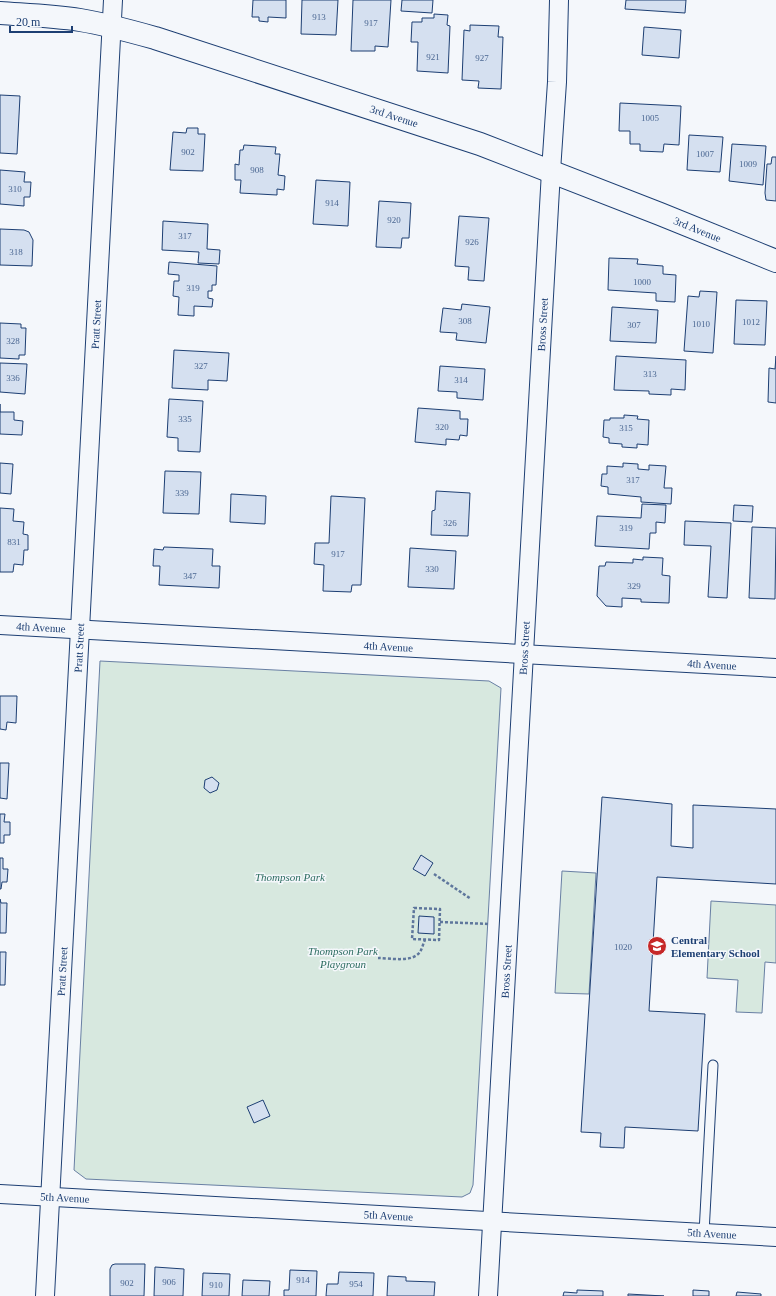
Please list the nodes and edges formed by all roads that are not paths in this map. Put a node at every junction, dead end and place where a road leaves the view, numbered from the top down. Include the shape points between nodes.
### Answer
1 (113, 0) edge
2 (559, 0) edge
3 (0, 13) edge
4 (111, 26) junction
5 (551, 171) junction
6 (776, 261) edge
7 (0, 625) edge
8 (80, 629) junction
9 (524, 654) junction
10 (776, 668) edge
11 (713, 1065) dead end
12 (0, 1194) edge
13 (51, 1198) junction
14 (492, 1221) junction
15 (704, 1233) junction
16 (776, 1237) edge
17 (45, 1296) edge
18 (488, 1296) edge

1 - 4 street, Pratt Street
2 - 5 street, Bross Street
3 - 4 street, 3rd Avenue via 73,19
4 - 5 street, 3rd Avenue via 480,144
4 - 8 street, Pratt Street
5 - 6 street, 3rd Avenue
5 - 9 street, Bross Street
7 - 8 street, 4th Avenue
8 - 9 street, 4th Avenue
8 - 13 street, Pratt Street
9 - 10 street, 4th Avenue
9 - 14 street, Bross Street
11 - 15 lane
12 - 13 street, 5th Avenue
13 - 14 street, 5th Avenue
13 - 17 street, Pratt Street
14 - 15 street, 5th Avenue
14 - 18 street, Bross Street
15 - 16 street, 5th Avenue

